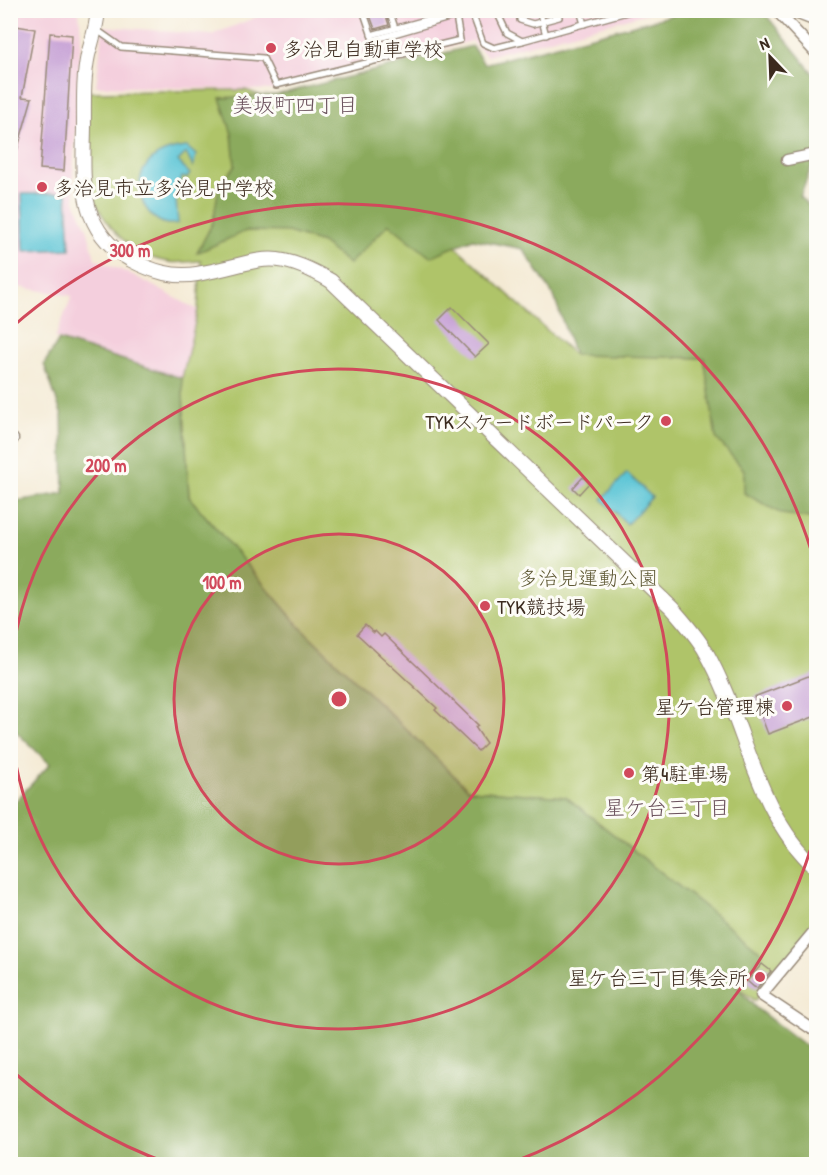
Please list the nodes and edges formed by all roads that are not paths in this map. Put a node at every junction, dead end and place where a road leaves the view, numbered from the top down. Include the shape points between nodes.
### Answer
1 (98, 10) edge
2 (363, 10) edge
3 (388, 10) edge
4 (447, 10) edge
5 (471, 10) edge
6 (496, 10) edge
7 (520, 10) edge
8 (539, 10) edge
9 (557, 10) edge
10 (580, 10) edge
11 (634, 10) edge
12 (776, 10) edge
13 (788, 10) edge
14 (455, 13) edge
15 (816, 21) edge
16 (542, 22) junction
17 (584, 24) junction
18 (394, 28) junction
19 (96, 30) junction
20 (546, 34) junction
21 (372, 38) junction
22 (522, 41) junction
23 (816, 53) edge
24 (380, 60) junction
25 (816, 154) edge
26 (787, 160) dead end
27 (816, 868) edge
28 (816, 929) edge
29 (815, 1029) edge

1 - 19 street
2 - 21 lane
3 - 18 lane
4 - 18 lane via 444,15
5 - 22 lane via 483,43 494,48
6 - 22 lane via 507,33
7 - 16 lane via 520,20 526,24
8 - 16 lane
9 - 16 lane via 559,17
10 - 17 lane
11 - 17 lane
12 - 23 street
13 - 15 street
14 - 21 lane
14 - 24 lane via 460,40
16 - 20 lane
17 - 20 lane
18 - 21 lane
19 - 24 lane via 121,47 263,58 276,85
19 - 27 street via 88,56 84,97 83,182 89,211 109,244 147,269 165,274 192,275 267,258 308,268 331,281 691,629 718,675 777,820
20 - 22 lane
21 - 24 lane
25 - 26 street
28 - 29 street via 761,995

